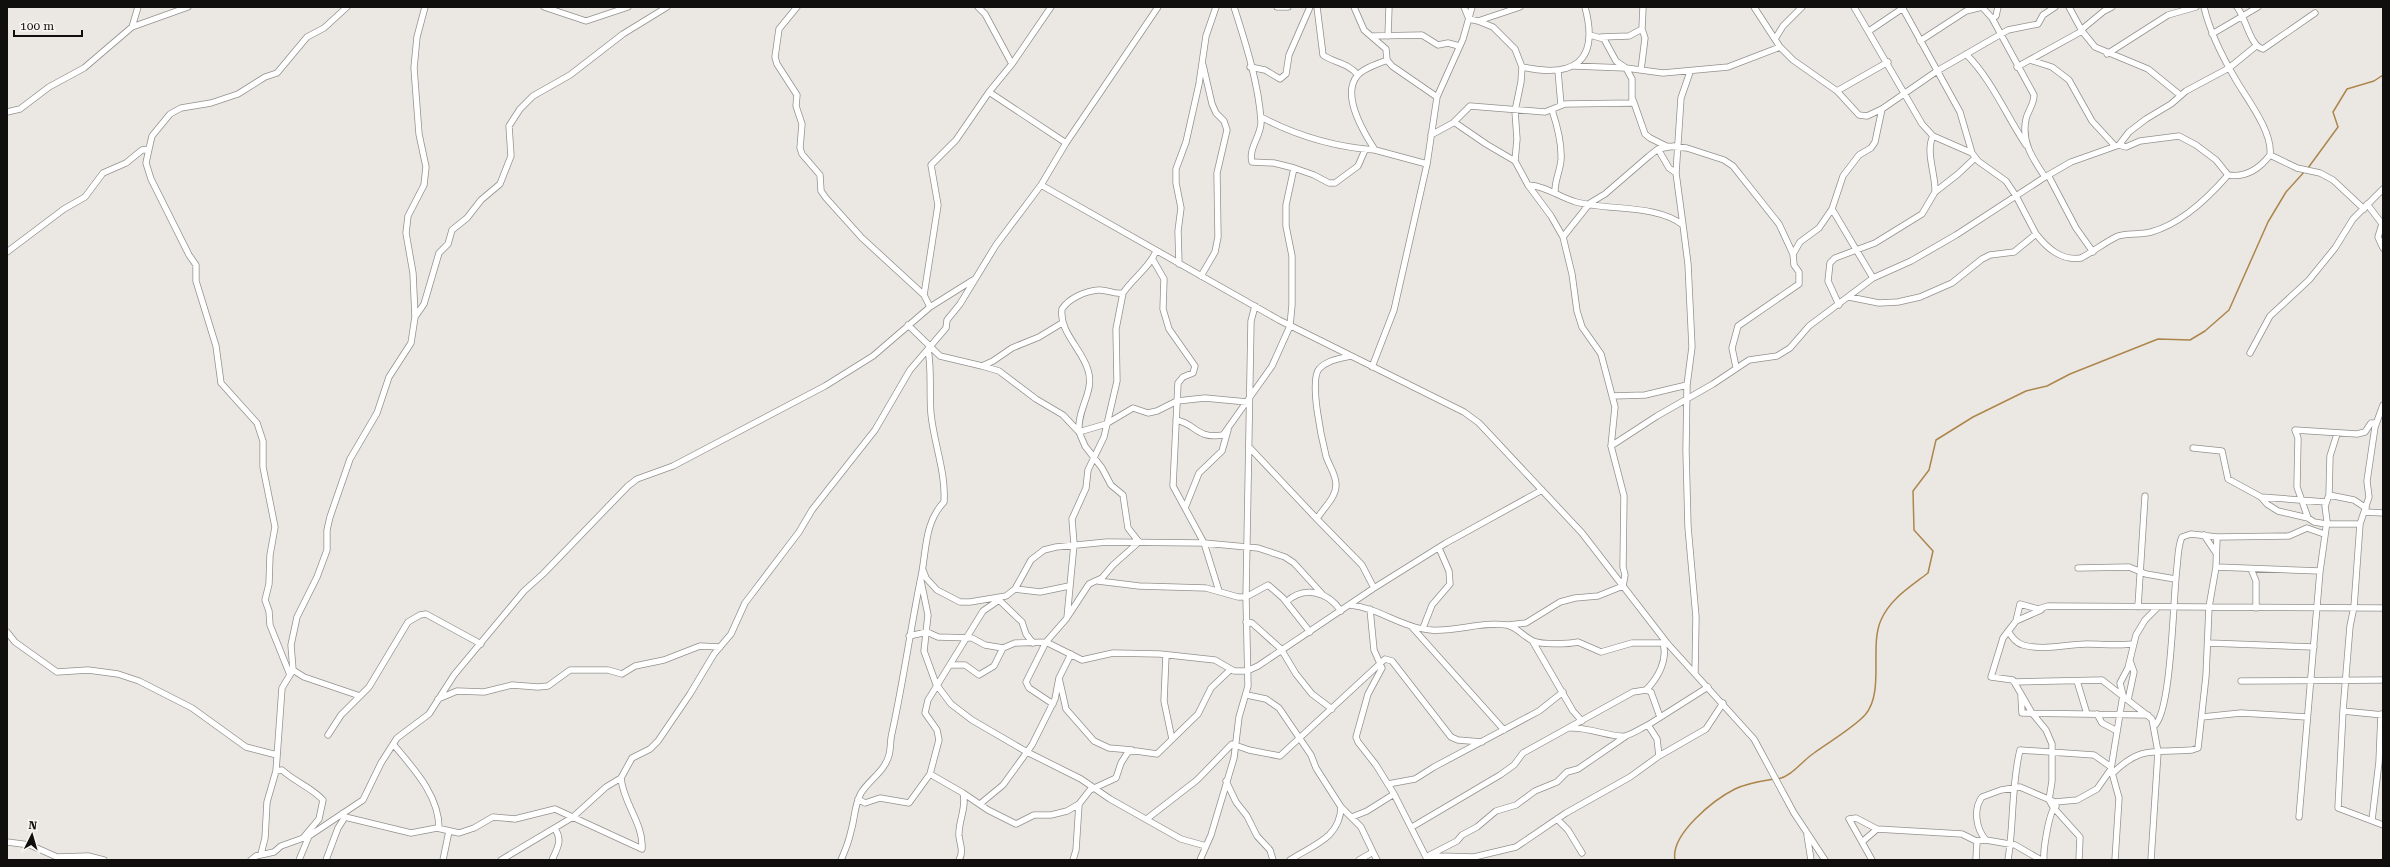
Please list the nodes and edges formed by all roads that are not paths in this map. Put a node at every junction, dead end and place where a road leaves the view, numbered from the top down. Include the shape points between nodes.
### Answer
1 (138, 7) edge
2 (188, 7) edge
3 (347, 7) edge
4 (425, 7) edge
5 (544, 7) edge
6 (628, 7) edge
7 (667, 7) edge
8 (797, 7) edge
9 (978, 7) edge
10 (1051, 7) edge
11 (1158, 7) edge
12 (1216, 7) edge
13 (1234, 7) edge
14 (1277, 7) edge
15 (1288, 7) edge
16 (1310, 7) edge
17 (1317, 7) edge
18 (1354, 7) edge
19 (1389, 7) edge
20 (1464, 7) edge
21 (1472, 7) edge
22 (1520, 7) edge
23 (1585, 7) edge
24 (1643, 7) edge
25 (1802, 7) edge
26 (1854, 7) edge
27 (1982, 7) edge
28 (1998, 7) edge
29 (2055, 7) edge
30 (2069, 7) edge
31 (2112, 7) edge
32 (2196, 7) edge
33 (2204, 7) edge
34 (2238, 7) edge
35 (2258, 7) edge
36 (1755, 8) edge
37 (1902, 8) edge
38 (2315, 13) dead end
39 (2244, 16) junction
40 (1468, 18) junction
41 (1992, 18) junction
42 (1478, 21) junction
43 (132, 27) junction
44 (1642, 29) junction
45 (1869, 31) junction
46 (2082, 31) junction
47 (2212, 34) junction
48 (1590, 35) junction
49 (1373, 36) junction
50 (1388, 36) junction
51 (2001, 36) junction
52 (1601, 37) junction
53 (1774, 39) junction
54 (1920, 41) junction
55 (1459, 46) junction
56 (2256, 46) junction
57 (1780, 47) junction
58 (1966, 54) junction
59 (2107, 54) junction
60 (1386, 60) junction
61 (2030, 60) junction
62 (1888, 62) junction
63 (1202, 63) junction
64 (1012, 64) junction
65 (1574, 66) junction
66 (1250, 67) junction
67 (1522, 67) junction
68 (2017, 67) junction
69 (1626, 68) junction
70 (2229, 68) junction
71 (1641, 70) junction
72 (1558, 71) junction
73 (1937, 71) junction
74 (1690, 72) junction
75 (1358, 75) junction
76 (1837, 91) junction
77 (989, 92) junction
78 (1905, 93) junction
79 (2180, 95) junction
80 (1437, 97) junction
81 (1633, 100) junction
82 (1561, 105) junction
83 (1882, 109) junction
84 (1552, 110) junction
85 (1515, 111) junction
86 (7, 112) edge
87 (1260, 117) junction
88 (1454, 122) junction
89 (1431, 135) junction
90 (1933, 136) junction
91 (1066, 143) junction
92 (2026, 145) junction
93 (2117, 145) junction
94 (1676, 146) junction
95 (149, 149) junction
96 (1658, 149) junction
97 (1365, 150) junction
98 (1375, 150) junction
99 (1973, 155) junction
100 (2270, 155) junction
101 (1516, 161) junction
102 (1427, 164) junction
103 (1294, 168) junction
104 (1676, 173) junction
105 (2228, 175) junction
106 (2046, 176) junction
107 (1041, 185) junction
108 (1528, 185) junction
109 (1554, 192) junction
110 (1935, 192) junction
111 (2382, 193) edge
112 (2016, 196) junction
113 (1590, 203) junction
114 (2366, 206) junction
115 (1832, 209) junction
116 (1683, 225) junction
117 (2382, 225) edge
118 (2036, 234) junction
119 (1563, 237) junction
120 (2383, 248) edge
121 (1856, 250) junction
122 (1156, 251) junction
123 (7, 252) edge
124 (2093, 252) junction
125 (1793, 254) junction
126 (1153, 260) junction
127 (1179, 264) junction
128 (1201, 276) junction
129 (1873, 278) junction
130 (974, 280) junction
131 (1123, 293) junction
132 (924, 295) junction
133 (1849, 297) junction
134 (1839, 305) junction
135 (1255, 306) junction
136 (930, 307) junction
137 (415, 317) junction
138 (1062, 323) junction
139 (908, 325) junction
140 (1290, 326) junction
141 (930, 349) junction
142 (2250, 353) dead end
143 (1350, 356) junction
144 (982, 366) junction
145 (1372, 367) junction
146 (1736, 367) junction
147 (1687, 385) junction
148 (1612, 396) junction
149 (1687, 398) junction
150 (1249, 400) junction
151 (1177, 401) junction
152 (2383, 405) edge
153 (1176, 420) junction
154 (2376, 423) junction
155 (1106, 424) junction
156 (1228, 430) junction
157 (1079, 432) junction
158 (2338, 434) junction
159 (1611, 446) junction
160 (1249, 447) junction
161 (2193, 448) dead end
162 (1093, 458) junction
163 (1542, 490) junction
164 (2330, 495) junction
165 (2145, 496) dead end
166 (2261, 497) junction
167 (2301, 500) junction
168 (2326, 502) junction
169 (1185, 508) junction
170 (2366, 510) junction
171 (2383, 513) edge
172 (2308, 518) junction
173 (1317, 519) junction
174 (2326, 524) junction
175 (2360, 524) junction
176 (2324, 534) junction
177 (2204, 535) junction
178 (2217, 536) junction
179 (1139, 542) junction
180 (1204, 543) junction
181 (1074, 544) junction
182 (1248, 548) junction
183 (1439, 548) junction
184 (2216, 554) junction
185 (2216, 567) junction
186 (2078, 568) dead end
187 (923, 569) junction
188 (2250, 569) junction
189 (2320, 571) junction
190 (2140, 572) junction
191 (2175, 579) junction
192 (921, 580) junction
193 (1098, 581) junction
194 (1069, 586) junction
195 (1623, 586) junction
196 (1374, 588) junction
197 (1015, 589) junction
198 (1218, 591) junction
199 (1324, 596) junction
200 (1246, 597) junction
201 (998, 600) junction
202 (1286, 602) junction
203 (1350, 605) junction
204 (2048, 606) junction
205 (2138, 607) junction
206 (2158, 607) junction
207 (2173, 607) junction
208 (2209, 607) junction
209 (2354, 607) junction
210 (2256, 608) junction
211 (2317, 608) junction
212 (2383, 608) edge
213 (1370, 609) junction
214 (1341, 611) junction
215 (1067, 618) junction
216 (2016, 621) junction
217 (1246, 622) junction
218 (1508, 625) junction
219 (1411, 626) junction
220 (1423, 628) junction
221 (2008, 631) junction
222 (7, 632) edge
223 (927, 632) junction
224 (1310, 632) junction
225 (909, 636) junction
226 (966, 637) junction
227 (1046, 642) junction
228 (1533, 642) junction
229 (2208, 642) junction
230 (1033, 643) junction
231 (1665, 643) junction
232 (481, 644) junction
233 (2133, 644) junction
234 (720, 646) junction
235 (2314, 647) junction
236 (1003, 648) junction
237 (1281, 649) junction
238 (1071, 654) junction
239 (1166, 655) junction
240 (2130, 661) junction
241 (1380, 664) junction
242 (950, 666) junction
243 (1230, 670) junction
244 (1247, 670) junction
245 (292, 672) junction
246 (1695, 674) junction
247 (1059, 678) junction
248 (2383, 680) edge
249 (2077, 681) junction
250 (2241, 681) dead end
251 (2310, 681) junction
252 (2346, 681) junction
253 (2014, 682) junction
254 (936, 684) junction
255 (1708, 687) junction
256 (1646, 690) junction
257 (1562, 692) junction
258 (1247, 695) junction
259 (2123, 695) junction
260 (360, 696) junction
261 (2021, 696) junction
262 (438, 699) junction
263 (2128, 700) junction
264 (1723, 703) junction
265 (1053, 704) junction
266 (1332, 709) junction
267 (2344, 711) junction
268 (2032, 713) junction
269 (2087, 714) junction
270 (2097, 714) junction
271 (2382, 714) edge
272 (2120, 715) junction
273 (2148, 715) junction
274 (1660, 717) junction
275 (2202, 717) junction
276 (2307, 717) junction
277 (1582, 721) junction
278 (1648, 725) junction
279 (2154, 726) junction
280 (1569, 728) junction
281 (1504, 730) junction
282 (2117, 730) junction
283 (328, 736) dead end
284 (1626, 736) junction
285 (1299, 738) junction
286 (1172, 739) junction
287 (1482, 742) junction
288 (393, 744) junction
289 (1237, 745) junction
290 (1132, 750) junction
291 (2053, 751) junction
292 (1027, 752) junction
293 (2158, 752) junction
294 (277, 755) junction
295 (1659, 756) junction
296 (2112, 770) junction
297 (276, 771) junction
298 (930, 774) junction
299 (620, 778) junction
300 (1226, 781) junction
301 (1388, 784) junction
302 (1093, 788) junction
303 (2016, 789) junction
304 (964, 792) junction
305 (1394, 794) junction
306 (858, 799) junction
307 (2049, 800) junction
308 (2061, 802) junction
309 (980, 804) junction
310 (1079, 804) junction
311 (1341, 807) junction
312 (2053, 808) junction
313 (344, 815) junction
314 (573, 817) junction
315 (1352, 817) junction
316 (2299, 817) dead end
317 (1148, 818) junction
318 (1557, 819) junction
319 (2372, 820) junction
320 (2383, 825) edge
321 (439, 828) junction
322 (1412, 828) junction
323 (1877, 829) junction
324 (555, 830) junction
325 (1806, 830) junction
326 (449, 831) junction
327 (309, 836) junction
328 (303, 838) junction
329 (1986, 840) junction
330 (1977, 841) junction
331 (7, 842) edge
332 (1862, 842) junction
333 (2011, 844) junction
334 (1206, 846) junction
335 (1373, 852) junction
336 (1494, 853) junction
337 (1582, 853) dead end
338 (261, 854) junction
339 (1427, 859) edge
340 (104, 860) edge
341 (251, 860) edge
342 (299, 860) edge
343 (326, 860) edge
344 (443, 860) edge
345 (501, 860) edge
346 (552, 860) edge
347 (841, 860) edge
348 (959, 860) edge
349 (1073, 860) edge
350 (1200, 860) edge
351 (1273, 860) edge
352 (1290, 860) edge
353 (1359, 860) edge
354 (1377, 860) edge
355 (1488, 860) edge
356 (1811, 860) edge
357 (1825, 860) edge
358 (1872, 860) edge
359 (1976, 860) edge
360 (2008, 860) edge
361 (2042, 860) edge
362 (2079, 860) edge
363 (2115, 860) edge
364 (2152, 860) edge

1 - 43 street
2 - 43 street
3 - 95 street via 324,28 307,36 277,73 265,77 238,94 211,103 181,108 170,114 152,136
4 - 137 street via 416,43 414,68 419,134 426,167 424,185 410,212 406,233 413,273
5 - 6 street via 586,21
7 - 137 street via 623,34 570,75 533,96 520,109 509,126 511,156 500,184 452,230 448,244 439,253 424,304
8 - 132 street via 779,29 775,57 797,95 796,106 802,124 802,154 820,175 821,191 826,198 862,238
9 - 64 street via 985,14
10 - 64 street
11 - 91 street
12 - 63 street via 1206,36
13 - 66 street
14 - 15 street
16 - 66 street via 1289,55 1283,78
17 - 75 street via 1323,56 1336,60
18 - 49 street via 1364,30
19 - 50 street
20 - 40 street
21 - 40 street
22 - 42 street
23 - 48 street
24 - 44 street
25 - 53 street
26 - 45 street
27 - 41 street
27 - 54 street via 1966,11
28 - 41 street via 1996,16
29 - 51 street via 2043,15 2038,24 2008,30
30 - 46 street
31 - 46 street
32 - 59 street via 2168,15
33 - 47 street
34 - 39 street
35 - 39 street
36 - 53 street
37 - 45 street
37 - 54 street
38 - 56 street via 2266,48
39 - 47 street
39 - 56 street
40 - 42 street
40 - 55 street
41 - 51 street
42 - 67 street via 1493,27 1504,36 1515,49
43 - 86 street via 84,68 20,108
44 - 52 street via 1629,36
44 - 71 street via 1645,38
45 - 62 street
46 - 59 street via 2094,47
46 - 61 street
47 - 70 street
48 - 52 street
48 - 65 street via 1583,60
49 - 50 street
49 - 60 street via 1386,49
50 - 55 street via 1422,35 1438,45 1448,43
51 - 58 street
51 - 68 street
52 - 69 street via 1616,60
53 - 57 street
54 - 73 street
55 - 80 street
56 - 70 street
57 - 74 street via 1728,67
57 - 76 street via 1793,60
58 - 73 street
58 - 92 street via 1986,77 2009,121
59 - 79 street via 2148,69
60 - 75 street
60 - 80 street
61 - 68 street
61 - 93 street via 2052,67 2070,80 2092,121
62 - 76 street
62 - 78 street
63 - 127 street via 1186,142 1176,169 1181,208 1178,231
63 - 128 street via 1212,104 1227,130 1218,173 1218,237 1214,252
64 - 77 street
65 - 69 street
65 - 72 street
66 - 87 street
67 - 72 street via 1538,71
67 - 85 street via 1522,82
68 - 92 street via 2034,95 2033,104 2026,117
69 - 71 street
69 - 81 street via 1632,79
70 - 79 street
70 - 100 street via 2264,130 2271,150
71 - 74 street via 1663,74
72 - 82 street
73 - 78 street
73 - 99 street via 1960,112
74 - 94 street via 1681,98
75 - 98 street via 1352,101 1358,119
76 - 83 street via 1859,115 1868,116
77 - 91 street
77 - 132 street via 956,140 931,165 938,205
78 - 83 street
78 - 90 street via 1922,124
79 - 93 street via 2129,132
80 - 89 street
81 - 82 street via 1630,104
81 - 94 street via 1645,134 1666,146
82 - 84 street
83 - 115 street via 1875,142 1868,151 1859,155 1843,176
84 - 85 street
84 - 109 street via 1559,136 1561,161 1555,178
85 - 88 street via 1470,106
85 - 101 street via 1518,139
87 - 97 street via 1277,126
87 - 103 street via 1261,130 1252,154 1252,162 1274,163
88 - 89 street
88 - 101 street
89 - 102 street
90 - 99 street
90 - 110 street
91 - 107 street
92 - 106 street
93 - 105 street via 2126,147 2140,141 2178,136 2196,145 2216,160
93 - 106 street via 2084,157
94 - 96 street
94 - 104 street
94 - 125 street via 1724,160 1733,166 1779,224
95 - 123 street via 142,150 126,163 103,172 85,197 64,209
95 - 245 street via 146,163 151,179 196,265 196,281 216,346 221,383 257,423 263,441 263,467 275,527 265,600 270,625
96 - 104 street via 1669,168
96 - 113 street via 1605,194
97 - 98 street
97 - 103 street via 1358,166 1335,183 1329,183
98 - 102 street
99 - 110 street
99 - 112 street via 2006,181
100 - 105 street via 2255,170 2242,175
100 - 114 street via 2297,168 2320,173
101 - 108 street
102 - 145 street via 1394,310
103 - 140 street via 1286,205 1286,226 1292,256
104 - 116 street
105 - 124 street via 2220,186 2187,214 2162,229 2140,235 2119,236
106 - 112 street
106 - 124 street
107 - 122 street
107 - 130 street via 1008,228
108 - 109 street
108 - 119 street
109 - 113 street via 1576,202
110 - 121 street via 1922,214 1875,243
111 - 114 street
112 - 118 street
112 - 129 street via 1912,261
113 - 116 street via 1652,212
113 - 119 street
114 - 117 street
114 - 142 street via 2309,280 2270,316
115 - 121 street
115 - 125 street via 1819,228 1800,242
116 - 147 street via 1688,264 1692,347
117 - 120 street via 2378,237
118 - 124 street via 2054,253 2073,259
118 - 133 street via 2014,252 1990,255 1952,283 1920,297 1878,303
119 - 148 street via 1572,274 1577,312 1582,326 1601,354
121 - 129 street
121 - 134 street via 1830,263 1829,288
122 - 126 street
122 - 127 street
125 - 146 street via 1794,265 1799,272 1799,284 1738,326 1732,348
126 - 131 street via 1135,276
126 - 151 street via 1164,278 1163,309 1169,329 1195,366 1193,373 1183,377 1178,383
127 - 128 street
128 - 135 street
129 - 133 street
130 - 136 street
130 - 141 street via 947,320 946,328
131 - 138 street via 1097,290 1078,296 1062,309
131 - 155 street via 1116,329 1117,380
132 - 136 street
133 - 134 street
134 - 146 street via 1809,326 1790,348 1777,356 1750,360
135 - 140 street
135 - 150 street via 1251,321
136 - 139 street
137 - 245 street via 408,349 389,376 377,413 353,454 340,485 327,530 326,550 317,576 297,617 291,645
138 - 144 street
138 - 157 street via 1088,370 1090,388 1080,412
139 - 141 street
139 - 232 street via 873,356 825,386 673,466 628,486 544,574 524,591
140 - 143 street
140 - 150 street via 1272,366
141 - 144 street via 940,356
141 - 187 street via 931,415 945,486 944,502 930,522
141 - 234 street via 910,370 875,430 744,603 731,634
143 - 145 street
143 - 173 street via 1329,361 1316,375 1316,401 1327,457 1336,484 1335,494
144 - 157 street via 999,371 1055,409
145 - 163 street via 1464,412 1500,444
146 - 149 street via 1713,384
147 - 148 street via 1645,395
147 - 149 street
148 - 159 street via 1615,407
149 - 159 street
149 - 246 street via 1688,527 1696,617
150 - 151 street via 1205,398
150 - 156 street
150 - 160 street
151 - 153 street
151 - 155 street via 1157,411 1146,413 1137,408 1128,409
152 - 154 street
153 - 156 street via 1187,423 1205,436 1223,435
153 - 169 street via 1173,486
154 - 158 street via 2371,423 2365,432 2359,434
154 - 170 street via 2367,481
155 - 157 street
155 - 162 street via 1104,437
156 - 169 street via 1222,451 1202,468
157 - 162 street
158 - 164 street via 2330,456
158 - 167 street via 2324,430 2295,430 2298,438 2296,487
159 - 195 street via 1624,496
160 - 173 street
160 - 182 street
161 - 166 street via 2222,451 2228,479
162 - 179 street via 1111,485 1123,495 1128,528
162 - 181 street via 1088,470 1086,488 1072,519
163 - 183 street
163 - 195 street via 1582,533
164 - 168 street
164 - 170 street via 2354,500
165 - 190 street
166 - 167 street
166 - 172 street via 2278,511
167 - 168 street
167 - 172 street
168 - 174 street
169 - 180 street
170 - 171 street
170 - 175 street
172 - 174 street
173 - 196 street via 1362,565
174 - 175 street
174 - 176 street
175 - 209 street
176 - 178 street via 2308,528 2289,536
176 - 189 street
177 - 178 street
177 - 184 street
177 - 191 street via 2188,534 2182,537
178 - 184 street
179 - 180 street
179 - 181 street
179 - 193 street
180 - 182 street
180 - 198 street
181 - 194 street
181 - 197 street via 1056,547 1039,554 1032,560
182 - 199 street via 1258,548 1285,557
182 - 200 street
183 - 196 street
183 - 220 street via 1449,571 1450,584 1432,605
184 - 185 street
185 - 188 street
185 - 208 street
186 - 190 street via 2129,567
187 - 192 street
187 - 201 street via 931,584 948,597 960,602
188 - 189 street
188 - 210 street via 2256,581
189 - 211 street
190 - 191 street
190 - 205 street
191 - 207 street
192 - 223 street via 927,602
192 - 225 street
193 - 198 street
193 - 215 street via 1089,584 1083,590
194 - 197 street via 1040,592
194 - 215 street
195 - 218 street via 1598,596 1560,602 1526,624
195 - 231 street
196 - 203 street
197 - 201 street
198 - 200 street via 1231,596
199 - 202 street via 1308,592 1298,593
199 - 214 street via 1334,601
200 - 202 street via 1268,586
200 - 217 street
201 - 226 street via 982,612
201 - 230 street via 1022,622
202 - 224 street
203 - 213 street
203 - 214 street
204 - 205 street
204 - 216 street
204 - 216 street via 2038,610 2020,604
205 - 206 street
206 - 207 street
206 - 233 street via 2140,627
207 - 208 street
207 - 279 street via 2169,675 2164,705 2158,723
208 - 210 street
208 - 229 street
209 - 211 street
209 - 212 street
209 - 252 street
210 - 211 street
211 - 235 street
213 - 219 street
213 - 241 street via 1374,650
214 - 224 street
215 - 227 street
216 - 221 street
217 - 237 street via 1252,623
217 - 244 street
218 - 220 street via 1446,630
218 - 228 street
219 - 220 street
219 - 281 street
221 - 233 street via 2015,641 2033,646
221 - 253 street via 2003,638 1991,677 2009,678
222 - 294 street via 15,642 57,672 88,670 118,674 139,681 192,708 246,747
223 - 225 street
223 - 226 street via 938,637
223 - 254 street via 924,651
224 - 237 street
225 - 306 street via 889,756
226 - 236 street via 985,645
226 - 242 street
227 - 230 street
227 - 238 street
227 - 265 street via 1032,666 1026,685
228 - 231 street via 1569,645 1576,642 1601,652 1632,643
228 - 257 street
229 - 235 street
229 - 275 street
230 - 236 street via 1015,643
231 - 246 street
231 - 256 street via 1665,655 1660,670 1655,681
232 - 260 street via 426,614 420,615 408,622 369,687
232 - 262 street via 454,675
233 - 240 street
234 - 262 street via 700,646 664,660 634,666 622,674 608,670 570,670 548,686 512,685 484,692 457,691
234 - 299 street via 658,741 650,749 632,758
235 - 251 street
236 - 242 street via 994,666 979,675 964,665
237 - 244 street via 1258,666
237 - 266 street via 1309,690
238 - 239 street via 1082,660 1113,653
238 - 247 street
239 - 243 street via 1215,660
239 - 286 street via 1164,701
240 - 259 street via 2120,683
240 - 263 street via 2134,672
241 - 266 street
241 - 287 street via 1385,659 1392,661 1451,738
241 - 301 street via 1382,668 1368,694 1356,737
242 - 254 street
243 - 244 street
243 - 286 street via 1211,688 1198,714
244 - 258 street
245 - 260 street
245 - 294 street via 282,688
246 - 255 street
247 - 265 street
247 - 290 street via 1066,709 1094,741 1109,748
248 - 252 street
249 - 253 street
249 - 259 street via 2104,681
249 - 269 street
250 - 251 street
251 - 252 street
251 - 276 street
252 - 267 street
253 - 261 street
254 - 292 street via 960,712
254 - 298 street via 925,707 925,713 937,730 939,740
255 - 264 street
255 - 274 street
256 - 274 street via 1654,697
256 - 277 street via 1633,692
257 - 277 street via 1572,711
257 - 281 street via 1539,711
258 - 285 street via 1266,698 1274,703
258 - 289 street via 1239,717
259 - 263 street
259 - 272 street
260 - 283 street via 341,715
261 - 268 street via 2029,704
261 - 268 street via 2021,712
262 - 288 street via 429,714
263 - 273 street
264 - 295 street via 1706,729
264 - 325 street via 1754,739
265 - 292 street
266 - 285 street
267 - 271 street
267 - 319 street via 2338,808
268 - 269 street
268 - 291 street via 2046,730
269 - 270 street
270 - 272 street
270 - 282 street via 2102,723
271 - 319 street
272 - 273 street
272 - 282 street
273 - 279 street
274 - 278 street
275 - 276 street via 2241,713
275 - 293 street via 2198,748
276 - 316 street
277 - 280 street
278 - 284 street
278 - 295 street via 1657,739
279 - 293 street
280 - 284 street via 1588,728
280 - 322 street via 1523,753 1514,765 1500,775
281 - 287 street
282 - 296 street
284 - 339 street via 1578,769 1567,772 1557,782 1535,791 1516,805 1496,811 1478,827 1462,834 1457,841
285 - 289 street via 1280,756
285 - 311 street
286 - 290 street via 1157,754
287 - 301 street via 1415,779
288 - 313 street via 363,800
288 - 321 street via 417,773 434,800
289 - 300 street
289 - 317 street via 1231,744 1197,780
290 - 302 street via 1120,763 1116,778
291 - 296 street via 2094,755
291 - 303 street via 2020,750 2015,769
291 - 307 street
292 - 302 street via 1081,779
292 - 309 street via 997,792
293 - 296 street via 2141,753
293 - 364 street
294 - 297 street
295 - 318 street via 1630,777
296 - 308 street via 2095,790 2080,799
296 - 363 street via 2119,798
297 - 328 street via 282,770 323,800 319,819
297 - 338 street via 267,802 265,838
298 - 304 street
298 - 306 street via 909,803 880,798 865,804
299 - 314 street via 606,787
299 - 314 street via 623,794 641,833 642,849
300 - 334 street
300 - 351 street via 1236,802 1270,850
301 - 305 street
302 - 310 street via 1085,794
302 - 317 street
303 - 307 street via 2026,788
303 - 329 street via 2001,790 1980,799 1976,819
303 - 333 street via 2012,809
304 - 309 street
304 - 348 street via 965,805 959,834 962,852
305 - 315 street
305 - 322 street
306 - 347 street via 854,809 852,830
307 - 308 street
307 - 312 street
308 - 312 street
309 - 310 street via 1016,824 1034,815 1060,814
310 - 349 street
311 - 315 street
311 - 352 street via 1340,817 1332,834
312 - 361 street
312 - 362 street via 2080,837
313 - 321 street via 411,832
313 - 327 street
313 - 343 street
314 - 324 street
314 - 326 street via 555,809 523,818 493,816 465,832
315 - 335 street via 1361,827
317 - 334 street via 1181,839
318 - 336 street via 1516,847
318 - 337 street via 1568,830
319 - 320 street
321 - 326 street
322 - 339 street
323 - 330 street via 1962,834
323 - 332 street
323 - 332 street via 1856,818 1849,818
324 - 345 street
324 - 346 street via 559,835 559,842
325 - 356 street
325 - 357 street
326 - 344 street
327 - 328 street
327 - 342 street
328 - 338 street via 281,846 274,852
329 - 330 street
329 - 333 street
330 - 359 street
331 - 340 street via 30,845 57,857 88,856
332 - 358 street
333 - 360 street
333 - 361 street
334 - 350 street
335 - 353 street
335 - 354 street
336 - 339 street via 1474,857 1439,856
336 - 355 street
338 - 341 street

